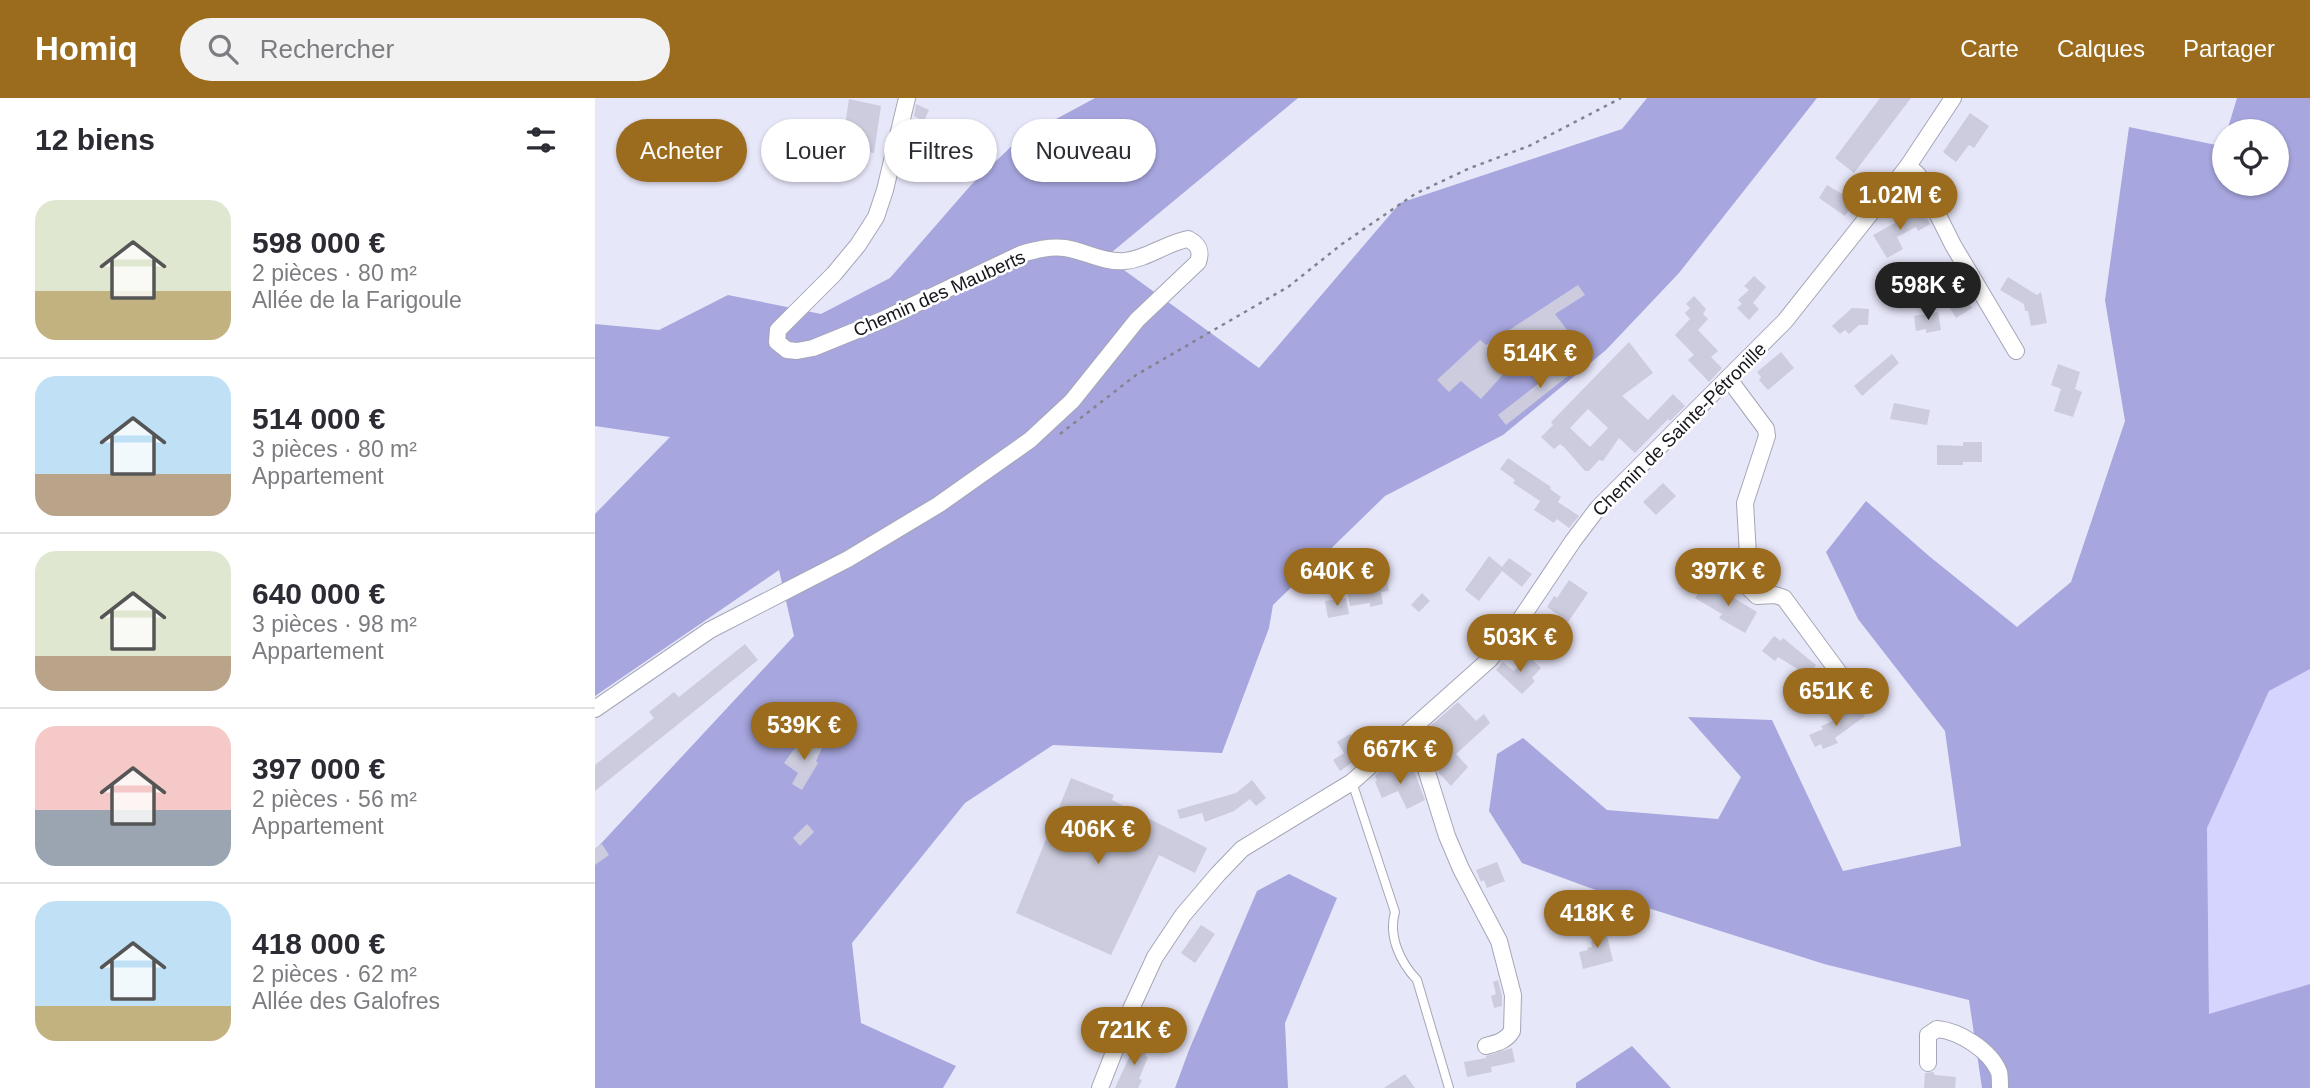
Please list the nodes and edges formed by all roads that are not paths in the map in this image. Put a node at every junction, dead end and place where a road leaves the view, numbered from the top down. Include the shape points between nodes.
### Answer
1 (907, 98) edge
2 (1953, 98) edge
3 (1908, 166) junction
4 (2017, 351) dead end
5 (1728, 378) junction
6 (1845, 681) dead end
7 (595, 709) edge
8 (1407, 734) junction
9 (1352, 782) junction
10 (1486, 1046) dead end
11 (1928, 1063) dead end
12 (1100, 1088) edge
13 (1449, 1088) edge
14 (2000, 1088) edge

1 - 7 street, Chemin des Mauberts via 876,217 834,274 778,330 777,342 787,350 814,348 1037,250 1065,248 1123,261 1188,239 1199,248 1198,262 1137,320 1072,401 1019,447 938,505 710,630
2 - 3 street, Chemin de Sainte-Pétronille
3 - 4 street via 1918,175 1953,245
3 - 5 street, Chemin de Sainte-Pétronille via 1785,321
5 - 6 street via 1767,436 1745,503 1750,589 1757,596 1784,598
5 - 8 street, Chemin de Sainte-Pétronille via 1598,508 1489,659
8 - 9 street, Chemin de Sainte-Pétronille
8 - 10 street via 1426,769 1461,869 1499,941 1512,986 1511,1031 1499,1043
9 - 12 street, Chemin de Sainte-Pétronille via 1243,849 1183,915 1150,968
9 - 13 lane via 1395,912 1393,939 1417,980
11 - 14 street via 1928,1035 1937,1029 1948,1030 1988,1056 1999,1073

